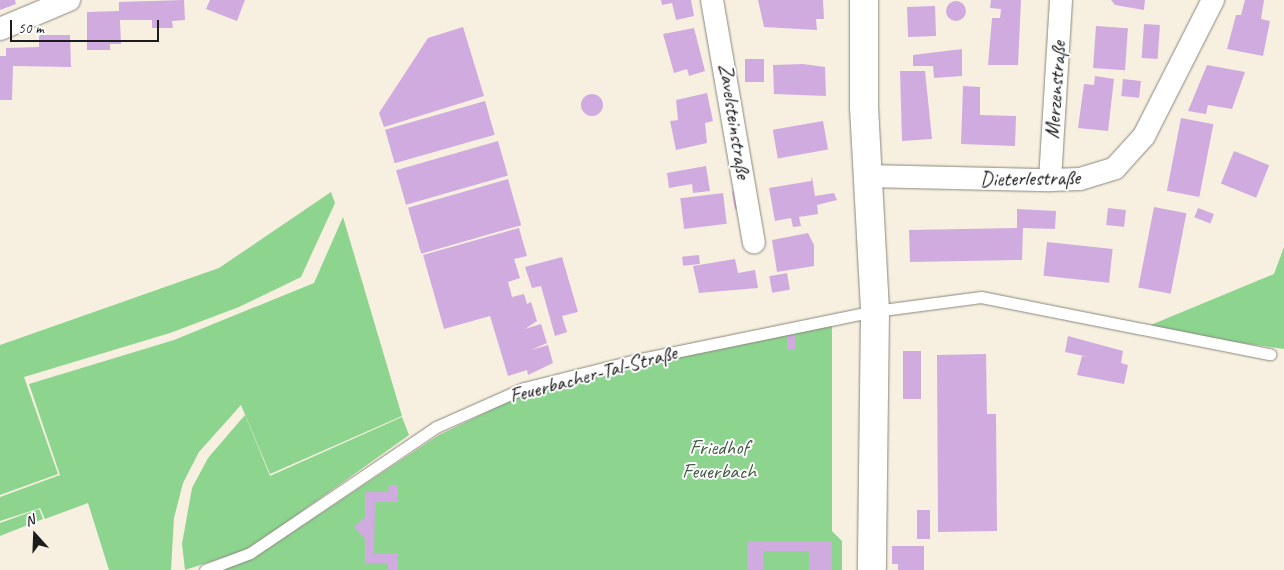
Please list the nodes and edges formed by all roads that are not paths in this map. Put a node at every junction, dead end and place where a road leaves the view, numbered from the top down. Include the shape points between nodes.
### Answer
1 (70, 0) edge
2 (712, 0) edge
3 (864, 0) edge
4 (1061, 0) edge
5 (1213, 0) edge
6 (0, 29) edge
7 (867, 176) junction
8 (1050, 180) junction
9 (754, 242) dead end
10 (875, 311) junction
11 (1270, 354) dead end
12 (205, 570) edge
13 (872, 570) edge

1 - 6 street
2 - 9 street, Zavelsteinstraße
3 - 7 main road
4 - 8 street, Merzenstraße
5 - 8 street, Dieterlestraße via 1144,136 1128,156 1098,175
7 - 8 street, Dieterlestraße
7 - 10 main road
10 - 11 lane, Feuerbacher-Tal-Straße via 946,300 1008,300
10 - 12 lane, Feuerbacher-Tal-Straße via 636,360 524,388 436,427 250,553
10 - 13 main road

